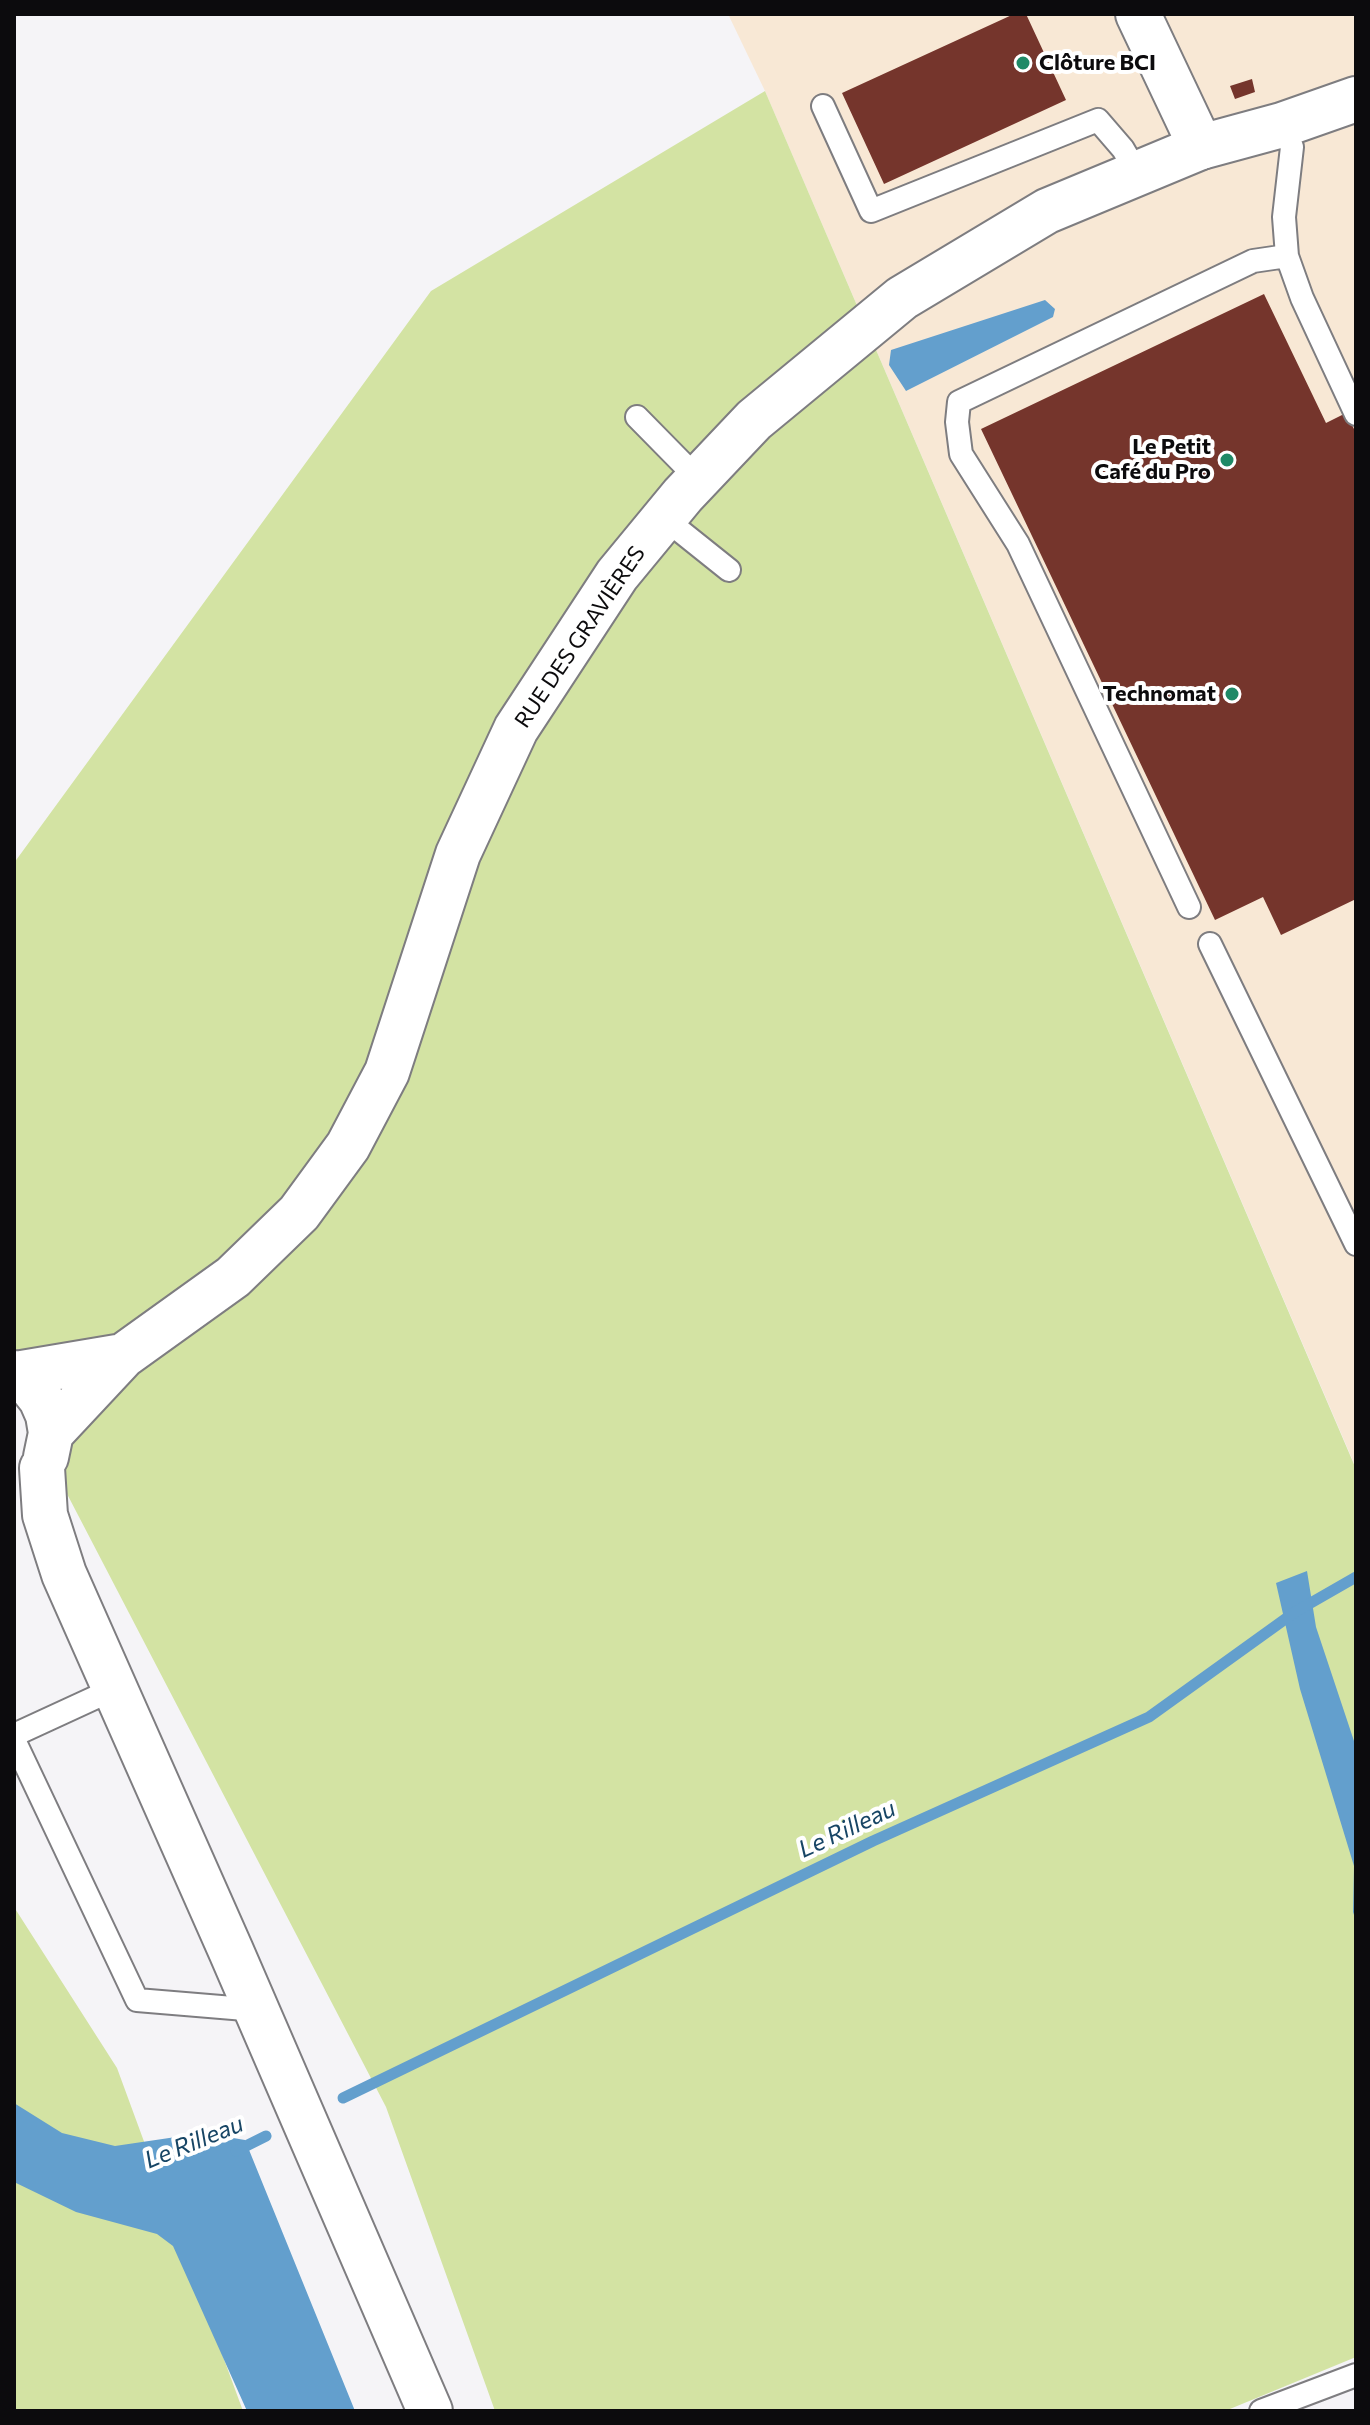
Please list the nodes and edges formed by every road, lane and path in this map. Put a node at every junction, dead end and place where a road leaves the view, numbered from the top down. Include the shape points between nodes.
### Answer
1 (1138, 14) edge
2 (1356, 99) edge
3 (823, 106) dead end
4 (1282, 125) junction
5 (1201, 147) junction
6 (1137, 173) junction
7 (1287, 256) junction
8 (1356, 414) edge
9 (637, 417) dead end
10 (698, 479) junction
11 (664, 518) junction
12 (729, 570) dead end
13 (1189, 907) dead end
14 (1210, 944) dead end
15 (1356, 1244) edge
16 (123, 1356) junction
17 (15, 1374) edge
18 (35, 1465) edge
19 (14, 1523) edge
20 (64, 1574) junction
21 (116, 1688) junction
22 (14, 1737) edge
23 (257, 2010) junction
24 (1356, 2375) edge
25 (430, 2411) edge
26 (1261, 2411) edge

1 - 5 main road
2 - 4 main road, RUE DES GRAVIÈRES
3 - 6 lane via 871,211 1098,120
4 - 5 main road, RUE DES GRAVIÈRES
4 - 7 lane via 1292,147 1284,217
5 - 6 main road, RUE DES GRAVIÈRES
6 - 10 main road, RUE DES GRAVIÈRES via 1047,211 902,298 754,420
7 - 8 lane
7 - 13 lane via 1253,261 959,402 961,454 1018,544
9 - 10 lane
10 - 11 main road, RUE DES GRAVIÈRES
11 - 12 lane
11 - 16 main road, RUE DES GRAVIÈRES via 617,575 516,729 458,854 387,1072 348,1146 299,1213 233,1277
14 - 15 lane
16 - 17 main road, RUE DES GRAVIÈRES
16 - 18 main road, RUE DES GRAVIÈRES
17 - 18 main road via 30,1385 48,1415
18 - 20 main road
19 - 20 main road
20 - 21 main road
21 - 22 lane
21 - 23 main road
22 - 23 lane via 137,2000
23 - 25 main road
24 - 26 lane

